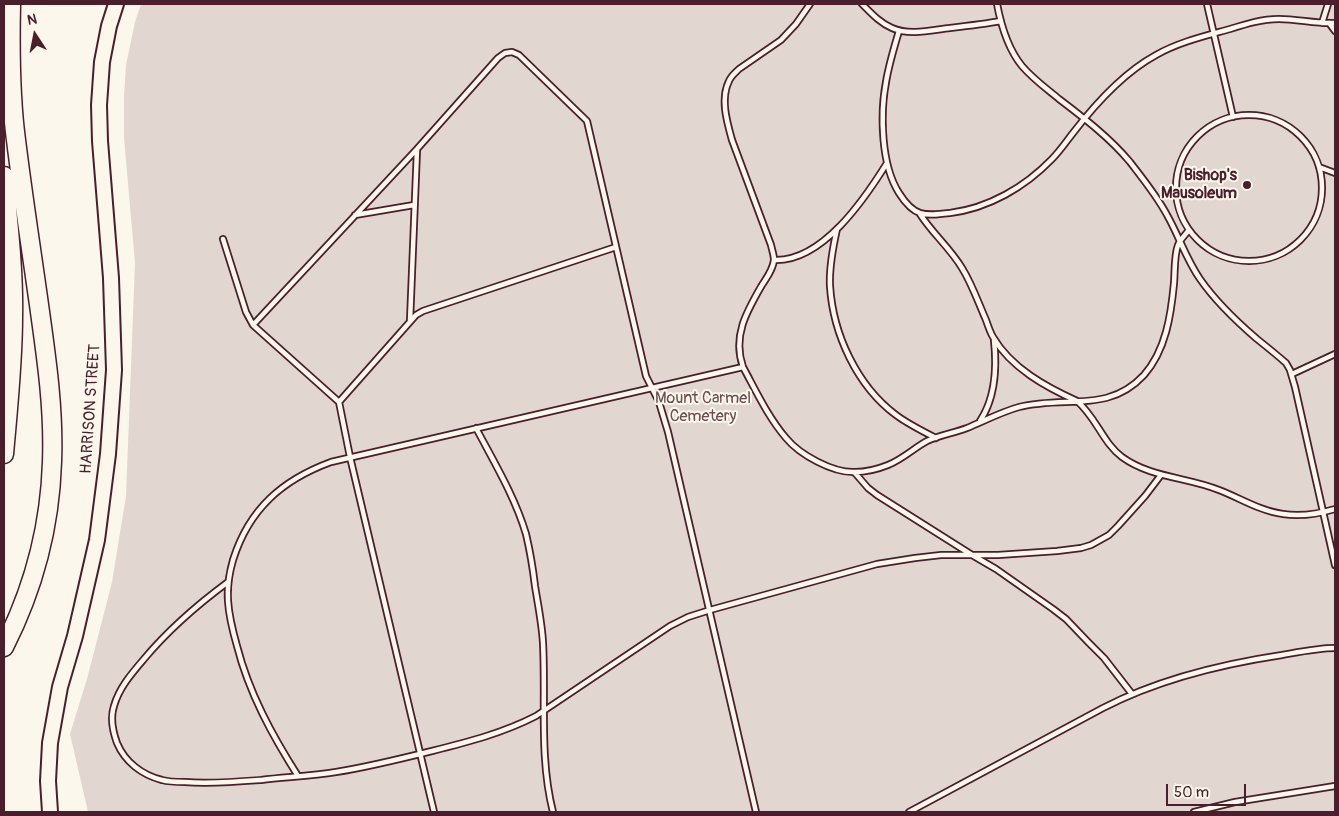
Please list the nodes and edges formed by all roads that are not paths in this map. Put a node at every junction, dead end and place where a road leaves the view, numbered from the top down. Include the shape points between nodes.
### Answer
1 (10, 4) edge
2 (116, 4) edge
3 (810, 4) edge
4 (862, 4) edge
5 (997, 4) edge
6 (1207, 4) edge
7 (1328, 4) edge
8 (1001, 21) junction
9 (1322, 23) junction
10 (1329, 23) junction
11 (1335, 23) edge
12 (4, 31) edge
13 (899, 31) junction
14 (1335, 31) edge
15 (1214, 33) junction
16 (1233, 117) junction
17 (1085, 119) junction
18 (416, 149) junction
19 (887, 162) junction
20 (1319, 166) junction
21 (1335, 173) edge
22 (4, 176) edge
23 (414, 205) junction
24 (920, 214) junction
25 (355, 215) junction
26 (837, 229) junction
27 (1189, 230) junction
28 (223, 239) dead end
29 (1180, 242) junction
30 (616, 246) junction
31 (774, 260) junction
32 (4, 316) edge
33 (410, 320) junction
34 (253, 325) junction
35 (993, 337) junction
36 (1335, 354) edge
37 (743, 366) junction
38 (1292, 374) junction
39 (651, 388) junction
40 (1077, 401) junction
41 (339, 402) junction
42 (8, 404) junction
43 (979, 422) junction
44 (476, 428) junction
45 (936, 438) junction
46 (4, 454) edge
47 (350, 457) junction
48 (855, 472) junction
49 (1161, 475) junction
50 (1335, 509) edge
51 (1324, 512) junction
52 (972, 555) junction
53 (1335, 565) edge
54 (228, 582) junction
55 (710, 610) junction
56 (4, 647) edge
57 (1335, 648) edge
58 (1132, 694) junction
59 (544, 710) junction
60 (420, 754) junction
61 (298, 776) junction
62 (1335, 786) edge
63 (50, 812) edge
64 (434, 812) edge
65 (554, 812) edge
66 (756, 812) edge
67 (909, 812) edge
68 (1194, 812) edge

1 - 12 highway
1 - 56 highway via 15,129 50,387 53,433 50,491 42,543 23,604
2 - 63 main road, HARRISON STREET via 102,62 99,105 114,370 108,454 97,540 60,687 50,743
3 - 31 lane via 781,40 739,69 726,90 728,127
4 - 13 lane via 884,24
5 - 8 lane
6 - 15 lane
7 - 9 lane
8 - 13 lane via 916,32
8 - 17 lane via 1022,67
9 - 10 lane
9 - 15 lane via 1270,20
10 - 11 lane
10 - 14 lane
13 - 19 lane via 885,84
15 - 16 lane
15 - 17 lane via 1166,50 1143,63 1108,93
16 - 20 lane via 1260,116 1289,127 1310,148
16 - 27 lane via 1202,131 1187,148 1179,165 1176,194
17 - 24 lane via 1048,164 1008,193 969,210
17 - 29 lane via 1139,173 1164,209
18 - 23 lane
18 - 25 lane
18 - 30 lane via 498,58 509,52 515,53 587,121
19 - 24 lane via 900,195
19 - 26 lane
20 - 21 lane
20 - 27 lane via 1322,186 1316,215 1300,240 1272,257 1256,260 1230,258 1210,250
22 - 42 highway via 13,316
23 - 25 lane
23 - 33 lane
24 - 35 lane via 958,261
25 - 34 lane
26 - 31 lane via 808,252 790,259
26 - 45 lane via 830,284 833,310 844,343 862,378 887,408
27 - 29 lane
28 - 34 lane
29 - 38 lane via 1191,266 1212,294 1236,320 1281,358
29 - 40 lane via 1169,317 1162,346 1152,364 1136,383 1120,394
30 - 33 lane via 423,310
30 - 39 lane
31 - 37 lane via 741,329 738,348
32 - 42 highway
33 - 41 lane
34 - 41 lane
35 - 40 lane via 1025,372
35 - 43 lane via 996,356 994,387
36 - 38 lane
37 - 39 lane
37 - 48 lane via 772,420 794,447 830,466
38 - 51 lane
39 - 44 lane
39 - 55 lane via 666,424
40 - 43 lane via 1020,407
40 - 49 lane via 1113,449 1144,470
41 - 47 lane
42 - 46 highway
43 - 45 lane
44 - 47 lane
44 - 59 lane via 503,479 526,534 543,641
45 - 48 lane via 888,465
47 - 54 lane via 302,474 260,507 242,536
47 - 60 lane
48 - 52 lane via 876,495
49 - 51 lane via 1206,485 1267,511 1305,516
49 - 52 lane via 1109,535 1091,545 998,556
50 - 51 lane
51 - 53 lane
52 - 55 lane via 941,555 887,562
52 - 58 lane via 1066,619 1104,658
54 - 61 lane via 228,602 241,663 269,729
54 - 61 lane via 181,619 133,671 113,708 115,738 125,758 150,776 163,780 238,782
55 - 59 lane via 670,626
55 - 66 lane
57 - 58 lane via 1224,666
58 - 67 lane
59 - 60 lane via 524,723
59 - 65 lane via 546,772
60 - 61 lane via 337,772
60 - 64 lane
62 - 68 lane

